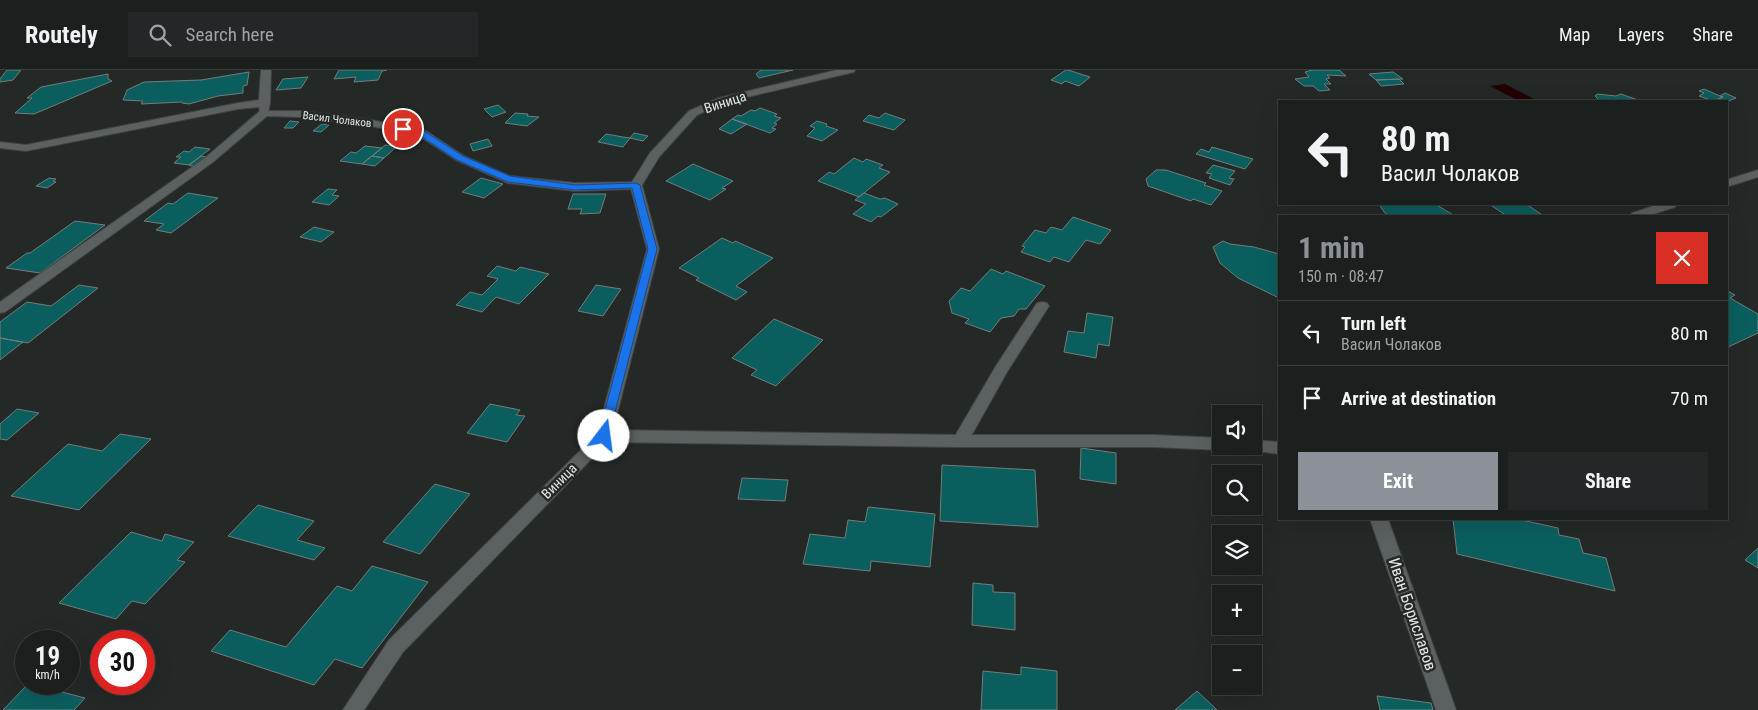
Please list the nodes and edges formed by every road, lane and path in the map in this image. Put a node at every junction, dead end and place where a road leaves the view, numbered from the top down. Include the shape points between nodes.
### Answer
1 (266, 70) edge
2 (850, 70) edge
3 (264, 108) junction
4 (0, 146) edge
5 (1758, 173) edge
6 (1728, 183) edge
7 (636, 185) junction
8 (1668, 205) edge
9 (1639, 215) edge
10 (1042, 306) dead end
11 (0, 308) edge
12 (604, 436) junction
13 (960, 441) junction
14 (1212, 444) edge
15 (1262, 447) edge
16 (1278, 448) edge
17 (1379, 520) edge
18 (353, 710) edge
19 (1446, 710) edge

1 - 3 street
2 - 7 street, Виница via 723,100 693,113 654,155
3 - 4 street, Васил Чолаков via 238,106 26,148
3 - 7 street, Васил Чолаков via 422,133 460,158 508,179 575,188
3 - 11 street via 209,160
5 - 6 street
7 - 12 street via 653,249
8 - 9 street
10 - 13 street
12 - 13 street
12 - 18 street, Виница via 396,646
13 - 14 street
15 - 16 street
17 - 19 street, Иван Бориславов

